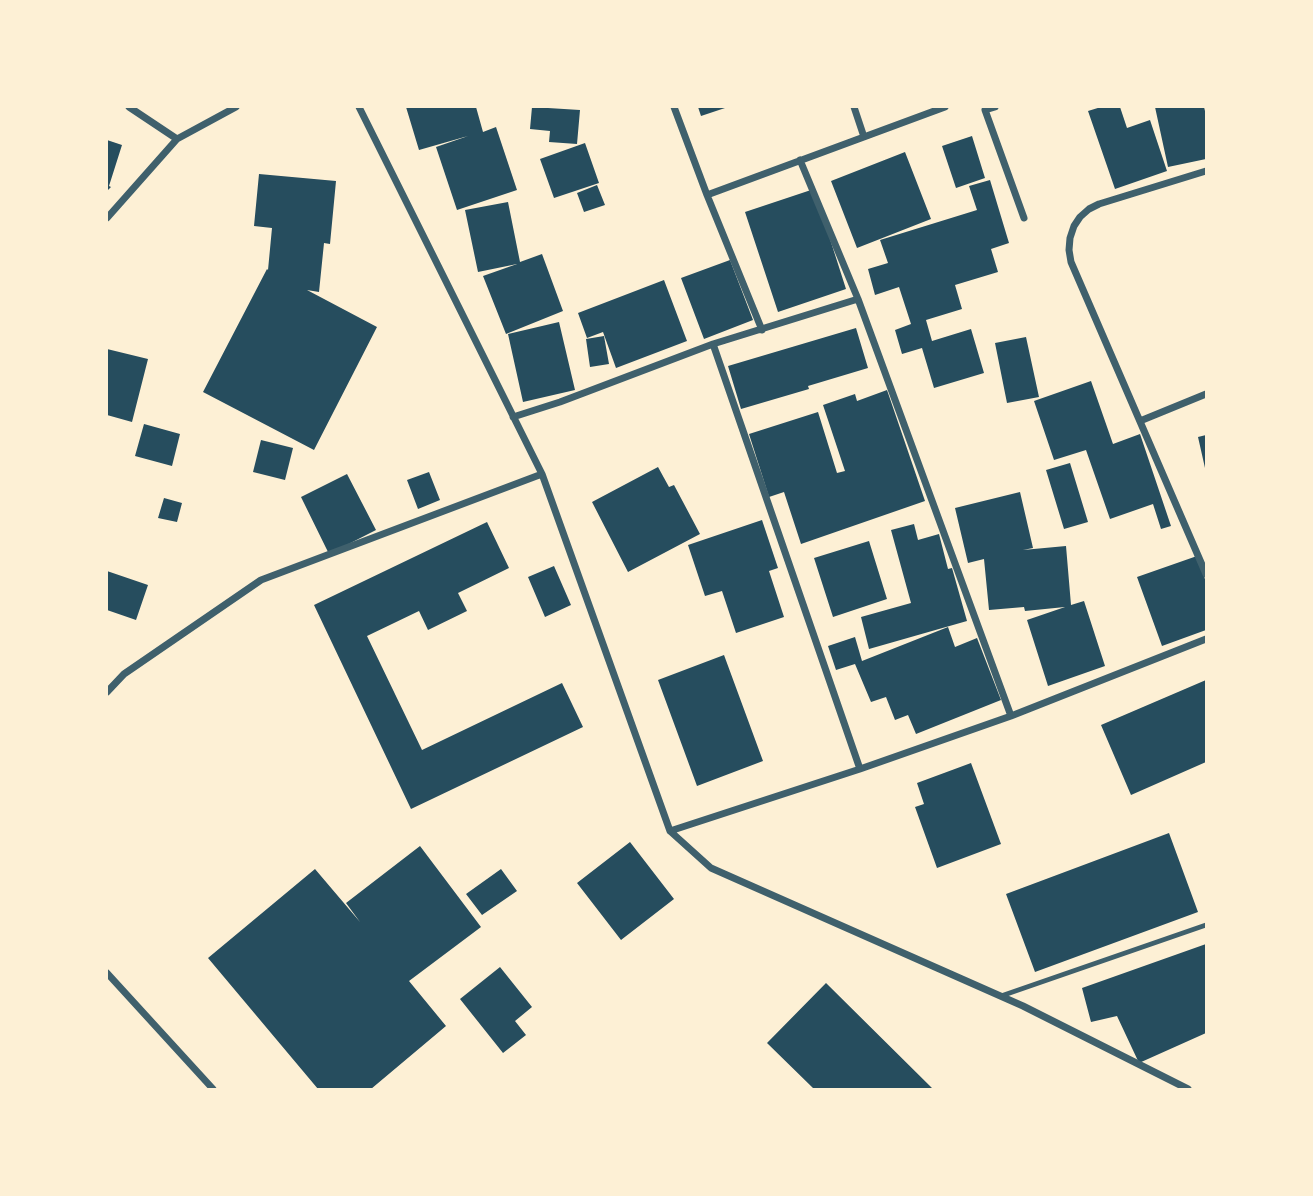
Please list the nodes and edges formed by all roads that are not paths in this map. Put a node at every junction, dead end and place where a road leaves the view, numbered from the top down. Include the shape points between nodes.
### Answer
1 (129, 107) edge
2 (236, 107) edge
3 (359, 107) edge
4 (674, 107) edge
5 (854, 107) edge
6 (945, 107) edge
7 (995, 107) edge
8 (864, 137) junction
9 (177, 139) junction
10 (800, 160) junction
11 (1206, 171) edge
12 (707, 195) junction
13 (107, 218) edge
14 (1024, 218) dead end
15 (858, 299) junction
16 (762, 330) junction
17 (713, 344) junction
18 (1206, 394) edge
19 (513, 417) junction
20 (1140, 421) junction
21 (542, 474) junction
22 (1206, 574) edge
23 (1206, 639) edge
24 (107, 692) edge
25 (1011, 716) junction
26 (860, 769) junction
27 (670, 831) junction
28 (1206, 925) edge
29 (107, 974) edge
30 (1000, 996) junction
31 (213, 1089) edge
32 (1188, 1089) edge

1 - 9 street
2 - 9 street
3 - 19 street
4 - 12 street
5 - 8 street
6 - 8 street
7 - 14 street via 985,110
8 - 10 street
9 - 13 street
10 - 12 street
10 - 15 street
11 - 20 street via 1099,204 1080,217 1070,238 1071,262
12 - 16 street
15 - 16 street
15 - 25 street
16 - 17 street
17 - 19 street
17 - 26 street
18 - 20 street
19 - 21 street
20 - 22 street
21 - 24 street via 261,580 124,674
21 - 27 street
23 - 25 street
25 - 26 street
26 - 27 street
27 - 30 street via 711,868
28 - 30 lane
29 - 31 street
30 - 32 street

